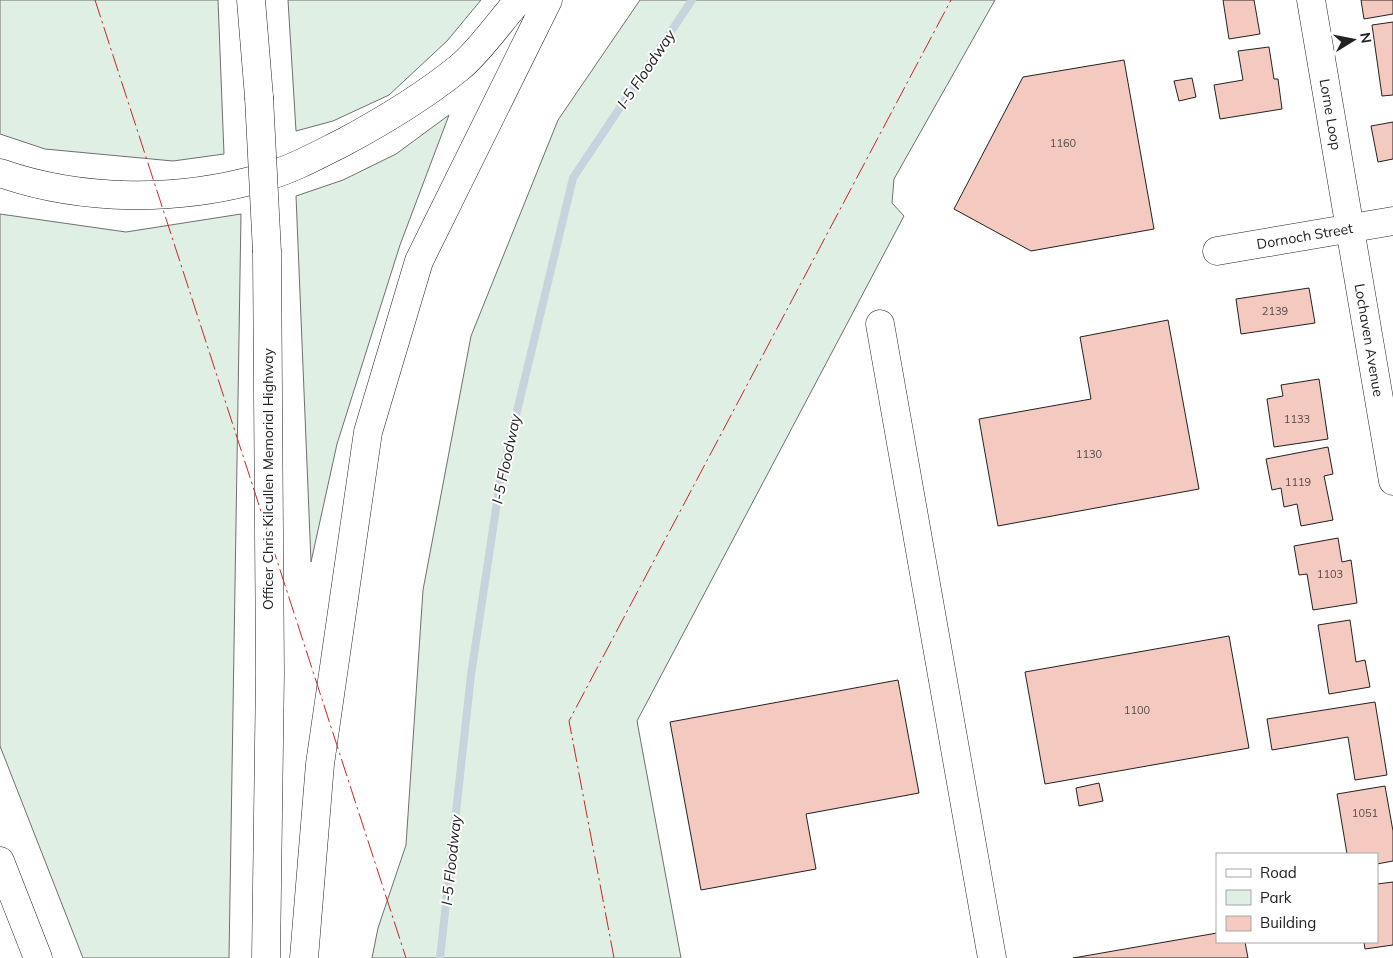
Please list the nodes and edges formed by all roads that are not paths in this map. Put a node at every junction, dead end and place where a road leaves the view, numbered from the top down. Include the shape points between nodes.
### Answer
1 (251, 0) edge
2 (519, 0) edge
3 (548, 0) edge
4 (1311, 0) edge
5 (0, 173) edge
6 (1393, 221) edge
7 (1348, 229) junction
8 (1217, 251) dead end
9 (880, 324) dead end
10 (1393, 481) edge
11 (0, 861) edge
12 (38, 958) edge
13 (266, 958) edge
14 (304, 958) edge
15 (992, 958) edge

1 - 13 main road, Officer Chris Kilcullen Memorial Highway, bridge via 267,252 270,673
2 - 5 main road via 460,67 397,114 303,164 265,178 194,192 99,194 34,185
3 - 14 main road via 419,261 368,432 320,764
4 - 7 main road, Lorne Loop
6 - 7 main road, Dornoch Street
7 - 8 main road, Dornoch Street
7 - 10 main road, Lochaven Avenue
9 - 15 main road
11 - 12 main road

